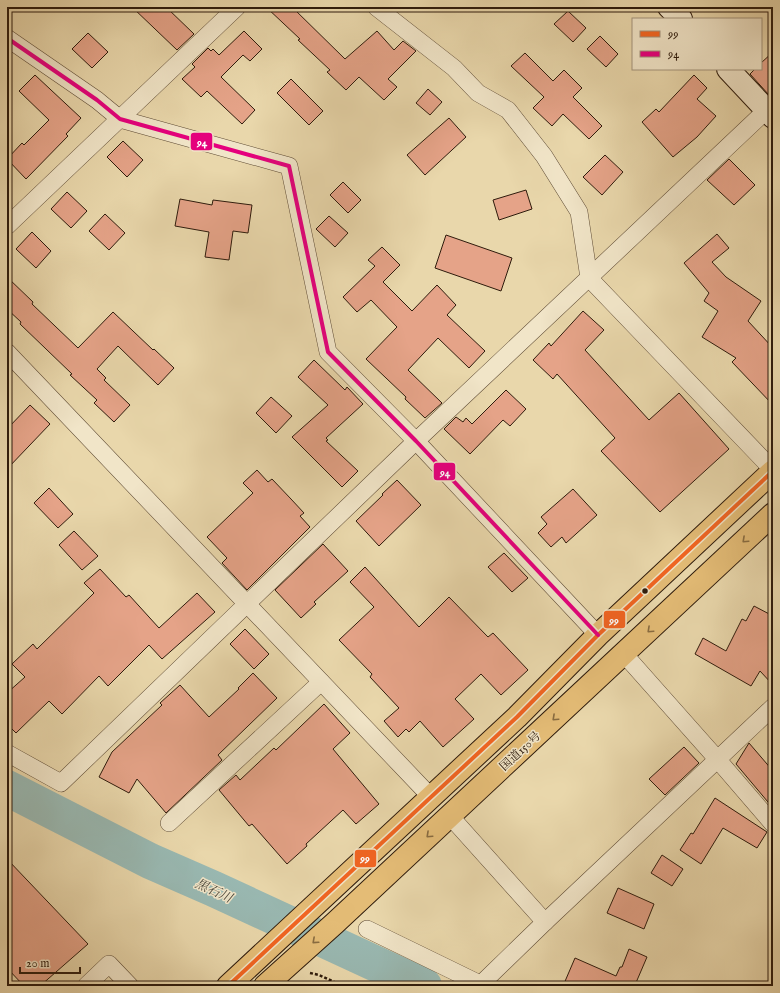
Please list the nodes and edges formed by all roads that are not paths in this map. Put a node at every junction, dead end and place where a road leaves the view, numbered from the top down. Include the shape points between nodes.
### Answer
1 (238, 7) edge
2 (376, 7) edge
3 (669, 7) edge
4 (680, 18) edge
5 (7, 38) edge
6 (729, 70) edge
7 (771, 111) edge
8 (120, 119) junction
9 (7, 226) edge
10 (589, 278) junction
11 (7, 352) edge
12 (416, 441) junction
13 (773, 471) edge
14 (773, 514) edge
15 (246, 603) junction
16 (598, 635) junction
17 (624, 654) junction
18 (321, 682) junction
19 (773, 707) edge
20 (7, 753) edge
21 (718, 760) junction
22 (431, 797) junction
23 (450, 816) junction
24 (169, 822) dead end
25 (773, 824) edge
26 (545, 922) junction
27 (367, 929) dead end
28 (479, 985) edge
29 (86, 986) edge
30 (130, 986) edge
31 (228, 986) edge
32 (265, 986) edge

1 - 8 street
2 - 10 street via 454,68 478,93 508,110 544,156 579,212
3 - 4 street
5 - 8 street via 97,100
6 - 7 street
7 - 10 street
8 - 9 street
8 - 12 street via 289,166 328,352
10 - 12 street
10 - 13 street
11 - 15 street
12 - 15 street
12 - 16 street
13 - 16 highway
14 -> 17 highway, 国道150号
15 - 18 street
15 - 20 street via 61,782
16 - 22 highway via 517,717
17 - 21 street
17 -> 23 highway, 国道150号
18 - 22 street
18 - 24 street
19 - 21 street
21 - 25 street
21 - 26 street
22 - 31 highway
23 - 26 street
23 -> 32 highway, 国道150号 via 335,922 301,966
26 - 28 street
27 - 28 street
29 - 30 street via 109,964

